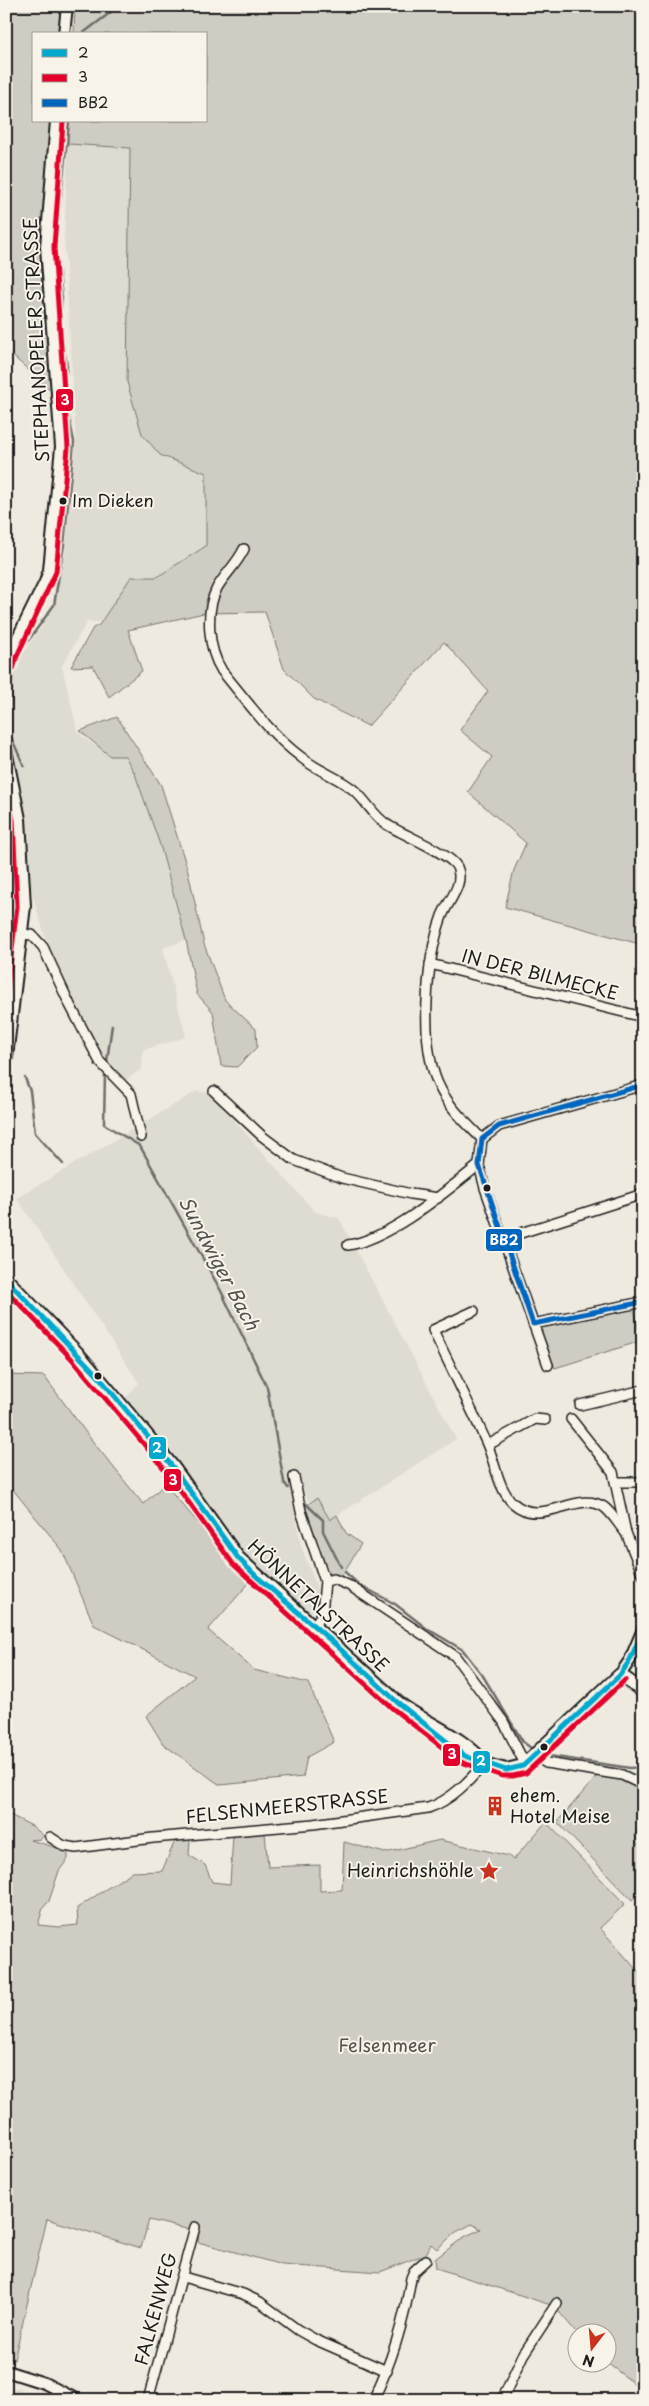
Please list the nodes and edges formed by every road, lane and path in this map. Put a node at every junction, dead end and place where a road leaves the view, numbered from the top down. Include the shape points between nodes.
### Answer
1 (67, 6) edge
2 (64, 32) edge
3 (56, 122) edge
4 (244, 549) dead end
5 (10, 641) edge
6 (6, 667) edge
7 (6, 750) edge
8 (22, 934) junction
9 (430, 964) junction
10 (643, 1018) edge
11 (9, 1038) edge
12 (6, 1065) edge
13 (643, 1085) edge
14 (214, 1091) dead end
15 (141, 1137) dead end
16 (482, 1139) junction
17 (479, 1165) junction
18 (643, 1194) edge
19 (438, 1198) junction
20 (502, 1238) junction
21 (348, 1245) dead end
22 (6, 1279) edge
23 (643, 1302) edge
24 (474, 1310) dead end
25 (533, 1324) junction
26 (548, 1364) dead end
27 (643, 1390) edge
28 (580, 1405) dead end
29 (571, 1419) dead end
30 (545, 1420) dead end
31 (488, 1445) junction
32 (294, 1477) dead end
33 (616, 1482) junction
34 (643, 1482) edge
35 (626, 1533) junction
36 (643, 1575) edge
37 (325, 1581) junction
38 (314, 1626) junction
39 (643, 1628) edge
40 (620, 1675) junction
41 (643, 1691) edge
42 (530, 1760) junction
43 (484, 1763) junction
44 (643, 1785) edge
45 (50, 1837) dead end
46 (196, 2227) dead end
47 (426, 2260) dead end
48 (182, 2276) junction
49 (557, 2303) dead end
50 (6, 2371) edge
51 (387, 2371) junction
52 (78, 2400) edge
53 (148, 2400) edge
54 (373, 2400) edge
55 (502, 2400) edge

1 - 2 street
3 - 5 street, STEPHANOPELER STRASSE via 46,221 46,263 62,447 49,570
4 - 9 street via 239,562 218,588 210,609 214,659 285,744 301,758 355,791 385,823 456,866 458,880 440,922
5 - 6 street, STEPHANOPELER STRASSE
7 - 8 street via 20,819 25,898
8 - 11 street
8 - 15 street via 32,935 43,947 100,1062 131,1094
9 - 10 street, IN DER BILMECKE
9 - 16 street via 427,1008 430,1063 441,1090
11 - 12 street
13 - 16 street via 499,1126
14 - 19 street via 262,1136 294,1160 342,1178
16 - 17 street
17 - 19 street
17 - 20 street
18 - 20 street
19 - 21 street via 392,1228 362,1243
20 - 25 street
22 - 38 main road, HÖNNETALSTRASSE via 77,1353 143,1431 238,1558
23 - 25 street
24 - 31 street via 433,1330
25 - 26 street
27 - 28 street
29 - 33 street via 613,1472
30 - 31 street via 534,1419
31 - 35 street via 504,1490 513,1503 525,1509 551,1512 590,1501 605,1508
32 - 37 street via 301,1511
33 - 34 street
33 - 35 street
35 - 36 street
37 - 38 street via 322,1614
37 - 42 street via 334,1580 350,1586 455,1656
38 - 43 main road, HÖNNETALSTRASSE via 397,1702 465,1756
39 - 40 street
40 - 41 main road
40 - 42 main road
42 - 43 main road, HÖNNETALSTRASSE via 506,1770
42 - 44 street via 622,1775
43 - 45 street, FELSENMEERSTRASSE via 445,1800 428,1808 76,1848 64,1846
46 - 48 street, FALKENWEG
47 - 51 street via 411,2278 402,2326
48 - 51 street via 243,2294 316,2340
48 - 53 street, FALKENWEG
49 - 55 street via 523,2355
50 - 52 street
51 - 54 street

